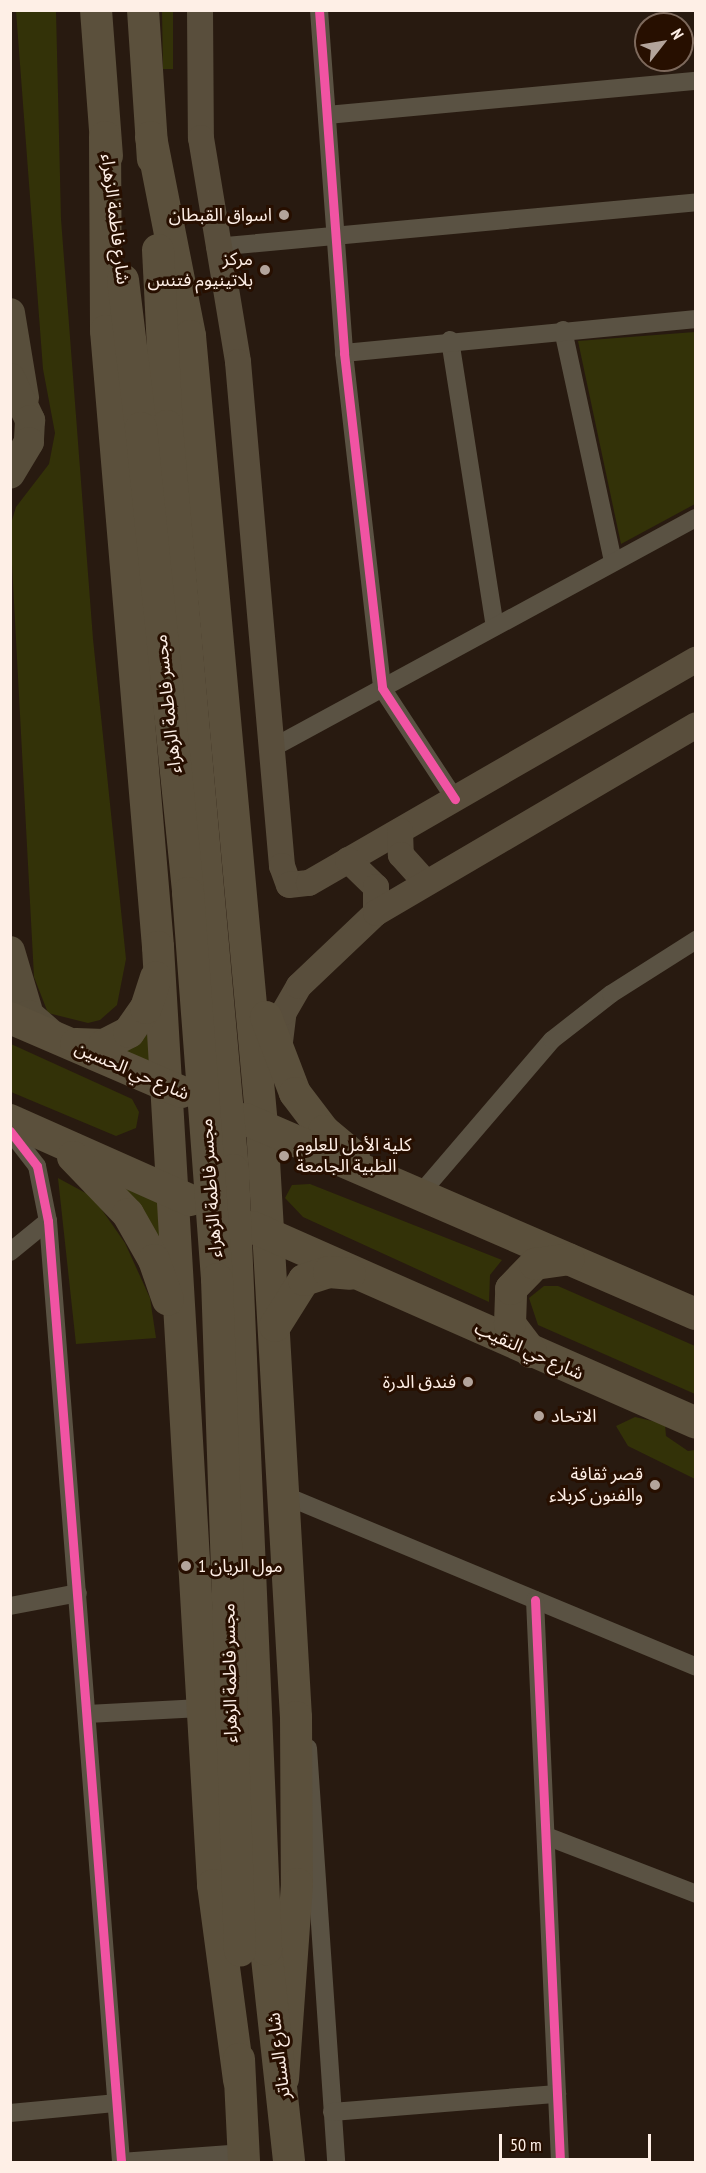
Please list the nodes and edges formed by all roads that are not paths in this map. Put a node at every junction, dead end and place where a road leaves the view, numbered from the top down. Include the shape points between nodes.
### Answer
1 (96, 10) edge
2 (143, 10) edge
3 (200, 10) edge
4 (319, 10) edge
5 (696, 81) edge
6 (327, 115) junction
7 (105, 136) junction
8 (152, 137) junction
9 (696, 202) edge
10 (335, 236) junction
11 (215, 247) junction
12 (10, 313) edge
13 (696, 319) edge
14 (563, 330) junction
15 (450, 340) junction
16 (344, 353) junction
17 (17, 388) edge
18 (154, 427) junction
19 (10, 474) edge
20 (696, 518) edge
21 (613, 562) junction
22 (495, 626) junction
23 (696, 660) edge
24 (382, 688) junction
25 (696, 725) edge
26 (274, 747) junction
27 (454, 799) junction
28 (400, 831) junction
29 (348, 860) junction
30 (425, 882) junction
31 (376, 913) junction
32 (696, 940) edge
33 (158, 947) junction
34 (10, 951) edge
35 (249, 952) junction
36 (10, 1018) edge
37 (58, 1039) junction
38 (279, 1056) junction
39 (166, 1086) junction
40 (262, 1126) junction
41 (20, 1128) edge
42 (387, 1180) junction
43 (173, 1192) junction
44 (420, 1194) junction
45 (48, 1221) junction
46 (269, 1235) junction
47 (10, 1252) edge
48 (569, 1259) junction
49 (364, 1277) junction
50 (696, 1314) edge
51 (274, 1327) junction
52 (531, 1352) junction
53 (278, 1374) junction
54 (182, 1380) junction
55 (696, 1423) edge
56 (286, 1496) junction
57 (78, 1593) junction
58 (535, 1600) junction
59 (10, 1606) edge
60 (696, 1667) edge
61 (201, 1708) junction
62 (87, 1714) junction
63 (296, 1717) junction
64 (546, 1836) junction
65 (696, 1894) edge
66 (253, 1950) junction
67 (283, 2078) junction
68 (239, 2080) junction
69 (557, 2094) junction
70 (115, 2103) junction
71 (332, 2112) junction
72 (10, 2113) edge
73 (244, 2158) edge
74 (121, 2162) edge
75 (289, 2163) edge
76 (336, 2163) edge
77 (560, 2163) edge

1 - 7 highway, شارع فاطمة الزهراء
2 - 8 highway, شارع فاطمة الزهراء
3 - 11 main road via 201,138
4 - 6 street
5 - 6 street
6 - 10 street
7 - 18 highway, شارع فاطمة الزهراء
7 - 33 highway via 106,331
8 - 18 highway, شارع فاطمة الزهراء
8 - 35 highway via 190,336
9 - 10 street
10 - 11 street
10 - 16 street
11 - 26 main road via 237,362
12 - 17 main road
13 - 14 street
14 - 15 street
14 - 21 street
15 - 16 street
15 - 22 street
16 - 24 street
17 - 19 main road via 29,442
18 - 66 highway, مجسر فاطمة الزهراء, bridge via 234,1181
20 - 21 street
21 - 22 street
22 - 24 street
23 - 27 main road
24 - 26 street
24 - 27 street
25 - 30 main road
26 - 29 main road via 282,866 289,885 300,886
27 - 28 main road
28 - 29 main road
28 - 30 main road via 401,855
29 - 31 main road via 372,881
30 - 31 main road
31 - 38 main road via 299,986 282,1021
32 - 44 street via 611,994 552,1040
33 - 35 highway via 170,983 184,997 203,1003 222,1001 239,989 248,972
33 - 37 highway via 152,994 129,1032 91,1046
33 - 39 highway
34 - 37 main road via 29,1015
35 - 38 highway
35 - 40 highway
36 - 37 highway, شارع حي الحسين
37 - 39 highway, شارع حي الحسين
38 - 42 highway via 316,1122
39 - 40 highway, شارع حي الحسين
39 - 43 highway
40 - 42 highway, شارع حي الحسين
40 - 46 highway
41 - 43 highway
41 - 45 street via 37,1166
41 - 54 highway via 99,1180 143,1238 166,1292
42 - 44 highway
43 - 46 highway
43 - 54 highway
44 - 48 highway
45 - 47 street
45 - 57 street
46 - 49 highway
46 - 51 highway
48 - 50 highway
48 - 52 highway via 535,1264 511,1289 510,1324
49 - 51 highway via 329,1272 308,1277 291,1293
49 - 52 highway, شارع حي النقيب
51 - 53 highway
52 - 55 highway, شارع حي النقيب
53 - 54 highway via 263,1342 228,1331 195,1346
53 - 56 highway
54 - 61 highway
56 - 58 street
56 - 63 highway
57 - 59 street
57 - 62 street
58 - 60 street
58 - 64 street
61 - 62 street
61 - 68 highway via 219,1949
62 - 70 street
63 - 67 highway via 296,1907
63 - 71 street via 313,1776
64 - 65 street
64 - 69 street
66 - 67 highway, شارع السناتر
66 - 68 highway, شارع السناتر
67 - 75 highway, شارع السناتر
68 - 73 highway, شارع السناتر
69 - 71 street
69 - 77 street
70 - 72 street
70 - 74 street
71 - 76 street
73 - 74 street

